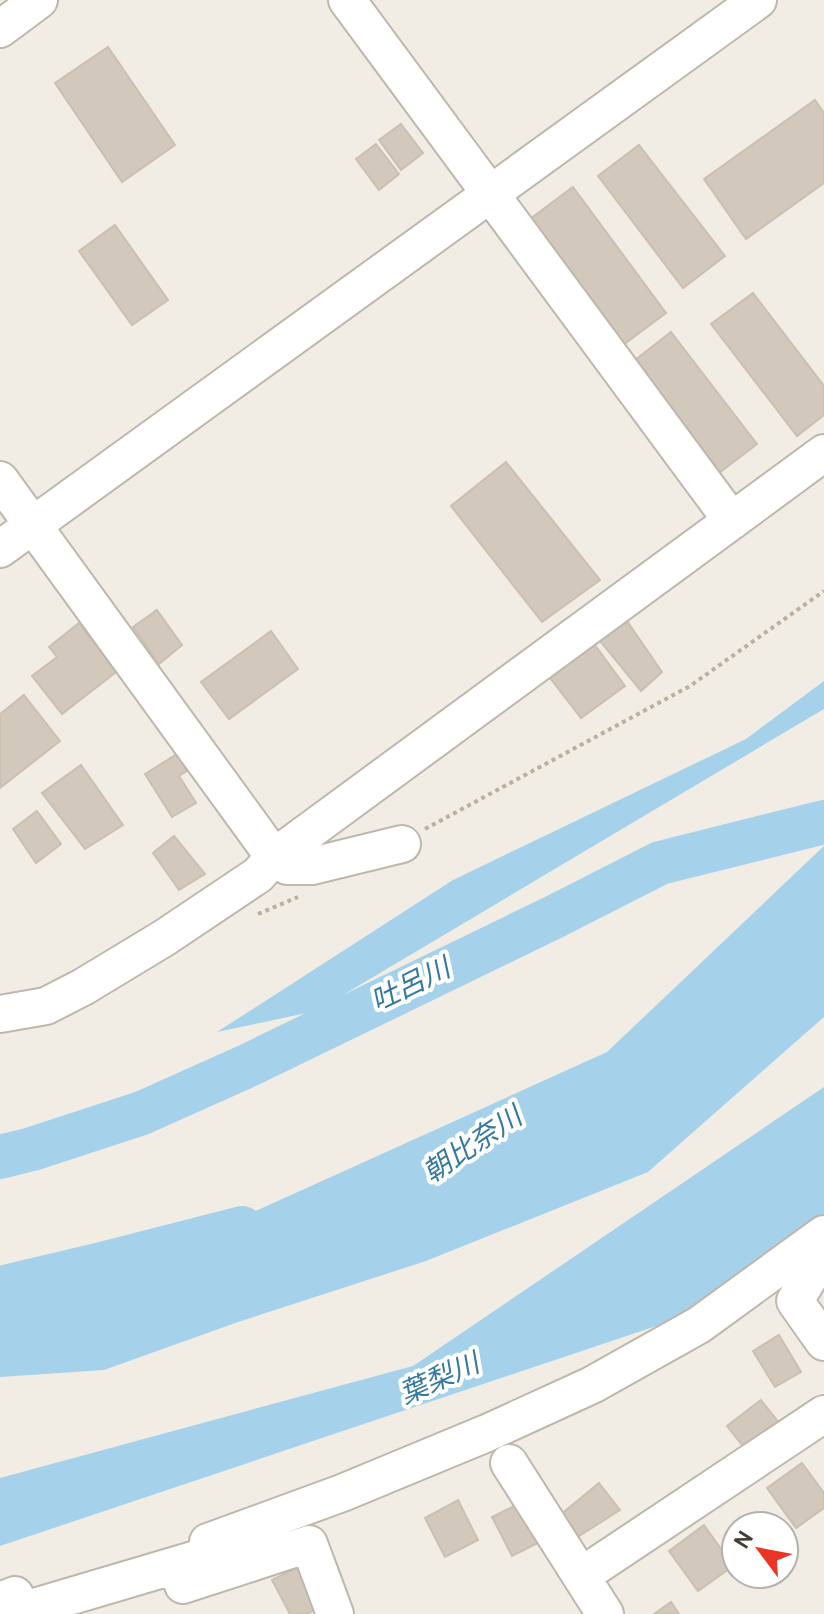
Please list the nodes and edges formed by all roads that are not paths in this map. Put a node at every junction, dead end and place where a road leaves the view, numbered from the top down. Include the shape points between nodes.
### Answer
1 (39, 0) edge
2 (347, 0) edge
3 (758, 0) edge
4 (0, 29) edge
5 (491, 194) junction
6 (824, 453) edge
7 (0, 480) edge
8 (732, 521) junction
9 (34, 525) junction
10 (0, 549) edge
11 (402, 844) dead end
12 (274, 857) junction
13 (0, 1014) edge
14 (824, 1234) edge
15 (824, 1252) edge
16 (824, 1342) edge
17 (824, 1414) edge
18 (509, 1463) dead end
19 (309, 1544) junction
20 (210, 1555) junction
21 (581, 1576) junction
22 (12, 1609) edge
23 (102, 1612) edge
24 (335, 1614) edge
25 (605, 1614) edge

1 - 4 street
2 - 5 street
3 - 5 street
5 - 8 street
5 - 9 street
6 - 8 street
7 - 9 street
8 - 12 street
9 - 10 street
9 - 12 street
11 - 12 street via 312,866 287,866
12 - 13 street via 258,875 83,987 46,1006
14 - 20 street via 699,1325 592,1385 342,1493 208,1542
15 - 16 street via 795,1301
17 - 21 street
18 - 21 street
19 - 20 street via 287,1533
19 - 23 street
19 - 24 street
20 - 22 street
21 - 25 street

